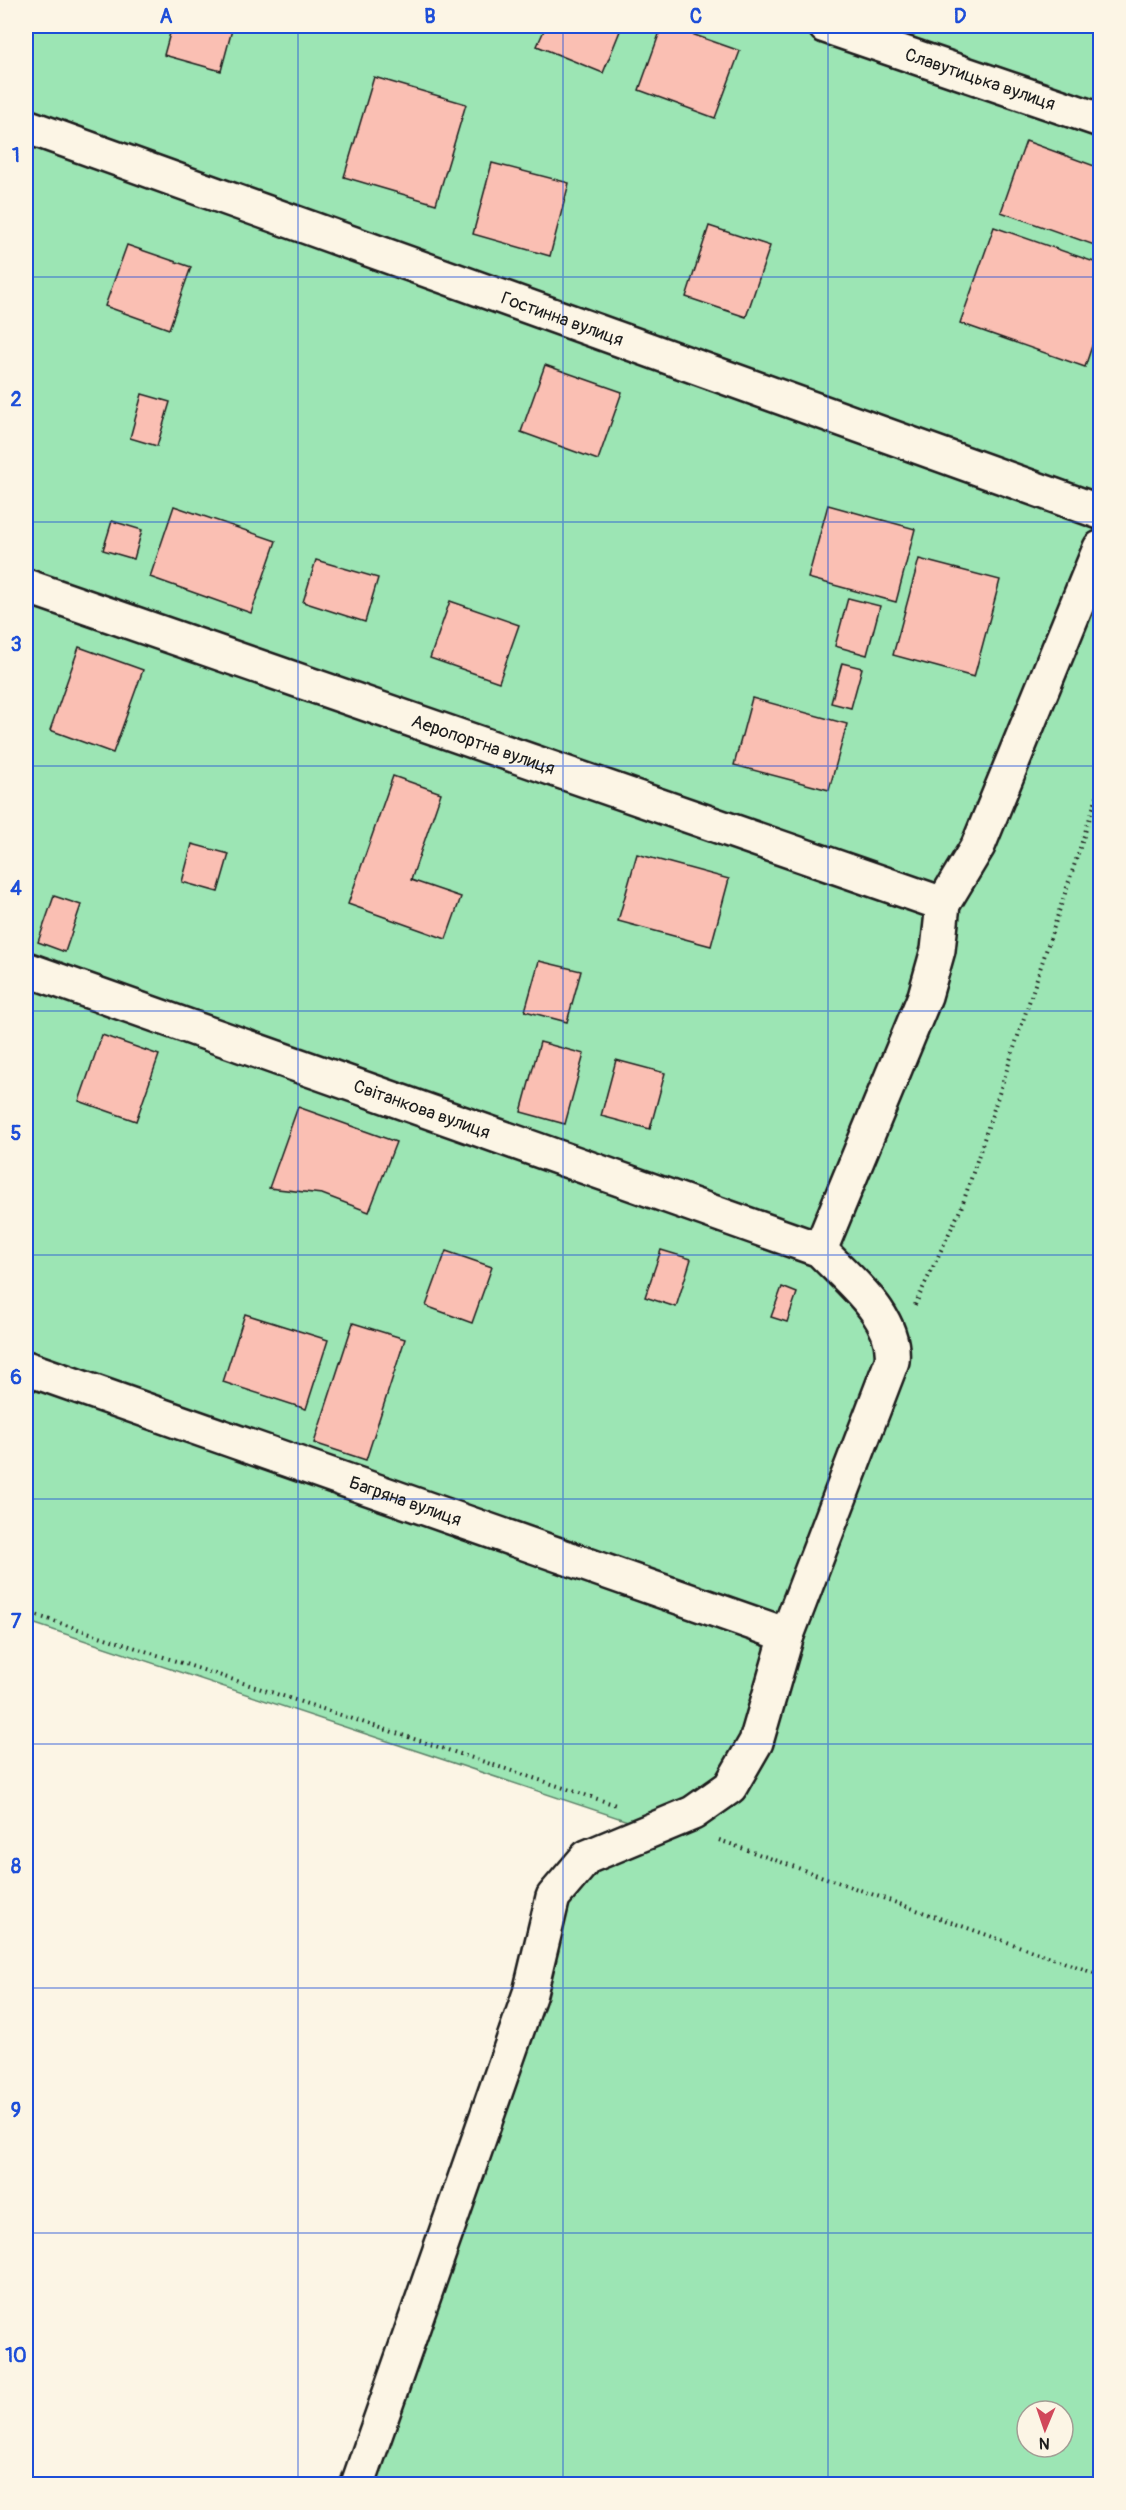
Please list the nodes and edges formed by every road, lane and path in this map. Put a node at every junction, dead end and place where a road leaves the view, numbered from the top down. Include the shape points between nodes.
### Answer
1 (825, 26) edge
2 (1101, 120) edge
3 (26, 126) edge
4 (1101, 512) edge
5 (1101, 548) edge
6 (26, 586) edge
7 (1101, 787) edge
8 (943, 904) junction
9 (26, 969) edge
10 (819, 1250) junction
11 (913, 1310) dead end
12 (26, 1368) edge
13 (26, 1612) edge
14 (787, 1635) junction
15 (667, 1821) junction
16 (1101, 1975) edge
17 (358, 2484) edge

1 - 2 street, Славутицька вулиця
3 - 4 street, Гостинна вулиця
5 - 8 street via 978,846
6 - 8 street, Аеропортна вулиця
7 - 11 path via 962,1206
8 - 10 street via 938,950 925,996
9 - 10 street, Світанкова вулиця
10 - 14 street via 884,1321 893,1349 892,1361
12 - 14 street, Багряна вулиця
13 - 15 path
14 - 15 street via 756,1742 730,1787 693,1813
15 - 16 path
15 - 17 street via 587,1857 553,1897 530,1993

